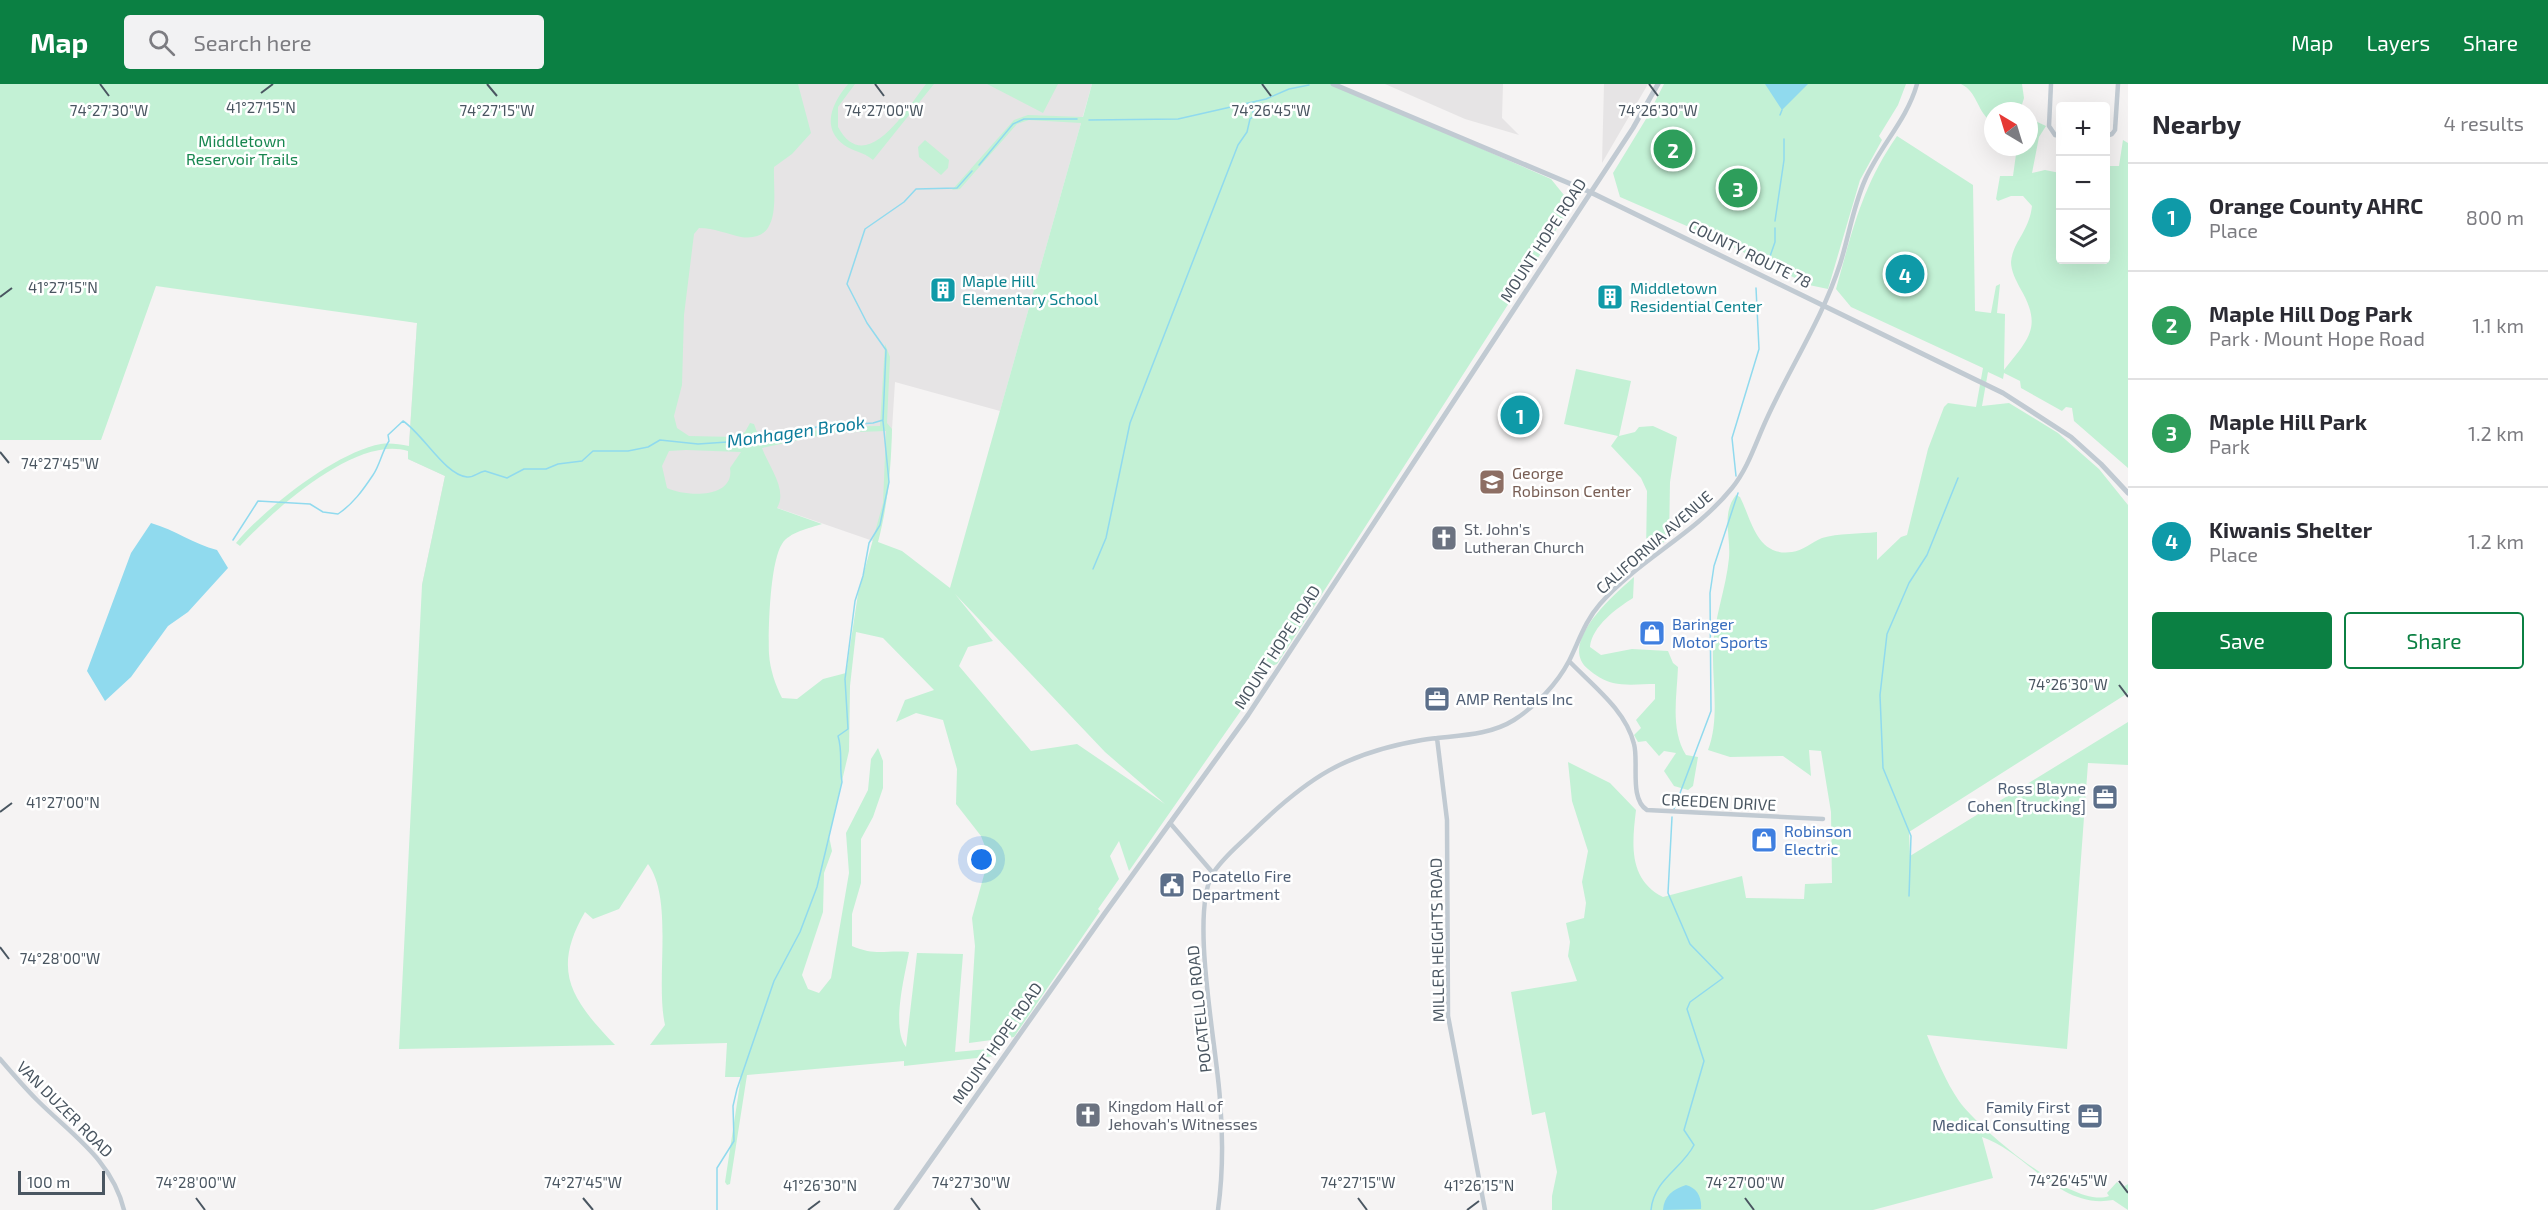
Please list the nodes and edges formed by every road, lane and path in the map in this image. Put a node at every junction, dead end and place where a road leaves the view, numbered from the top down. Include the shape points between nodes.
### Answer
1 (1333, 84) edge
2 (1658, 84) edge
3 (1917, 84) edge
4 (2051, 84) edge
5 (2118, 84) edge
6 (2056, 133) edge
7 (2110, 135) edge
8 (1590, 192) junction
9 (1823, 304) junction
10 (2128, 494) edge
11 (1569, 660) junction
12 (1437, 738) junction
13 (1823, 819) dead end
14 (1170, 823) junction
15 (1213, 873) junction
16 (0, 1059) edge
17 (124, 1210) edge
18 (896, 1210) edge
19 (1218, 1210) edge
20 (1485, 1210) edge

1 - 8 street, COUNTY ROUTE 78
2 - 8 street, MOUNT HOPE ROAD
3 - 9 street, CALIFORNIA AVENUE via 1907,111 1863,184 1840,266
4 - 6 street via 2051,130
5 - 7 street via 2115,127
8 - 9 street, COUNTY ROUTE 78
8 - 14 street, MOUNT HOPE ROAD via 1248,715
9 - 10 street, COUNTY ROUTE 78 via 2027,407 2071,437
9 - 11 street, CALIFORNIA AVENUE via 1737,482 1692,528 1602,602 1588,619
11 - 12 street, CALIFORNIA AVENUE via 1546,692 1514,720 1484,732
11 - 13 street, CREEDEN DRIVE via 1629,730 1635,749 1638,800 1643,807 1653,811
12 - 15 street, CALIFORNIA AVENUE via 1371,753 1322,773 1286,798
12 - 20 street, MILLER HEIGHTS ROAD via 1447,820 1448,1016
14 - 15 street
14 - 18 street, MOUNT HOPE ROAD
15 - 19 street, POCATELLO ROAD via 1205,900 1203,928 1220,1099
16 - 17 street, VAN DUZER ROAD via 37,1100 97,1155 118,1187

